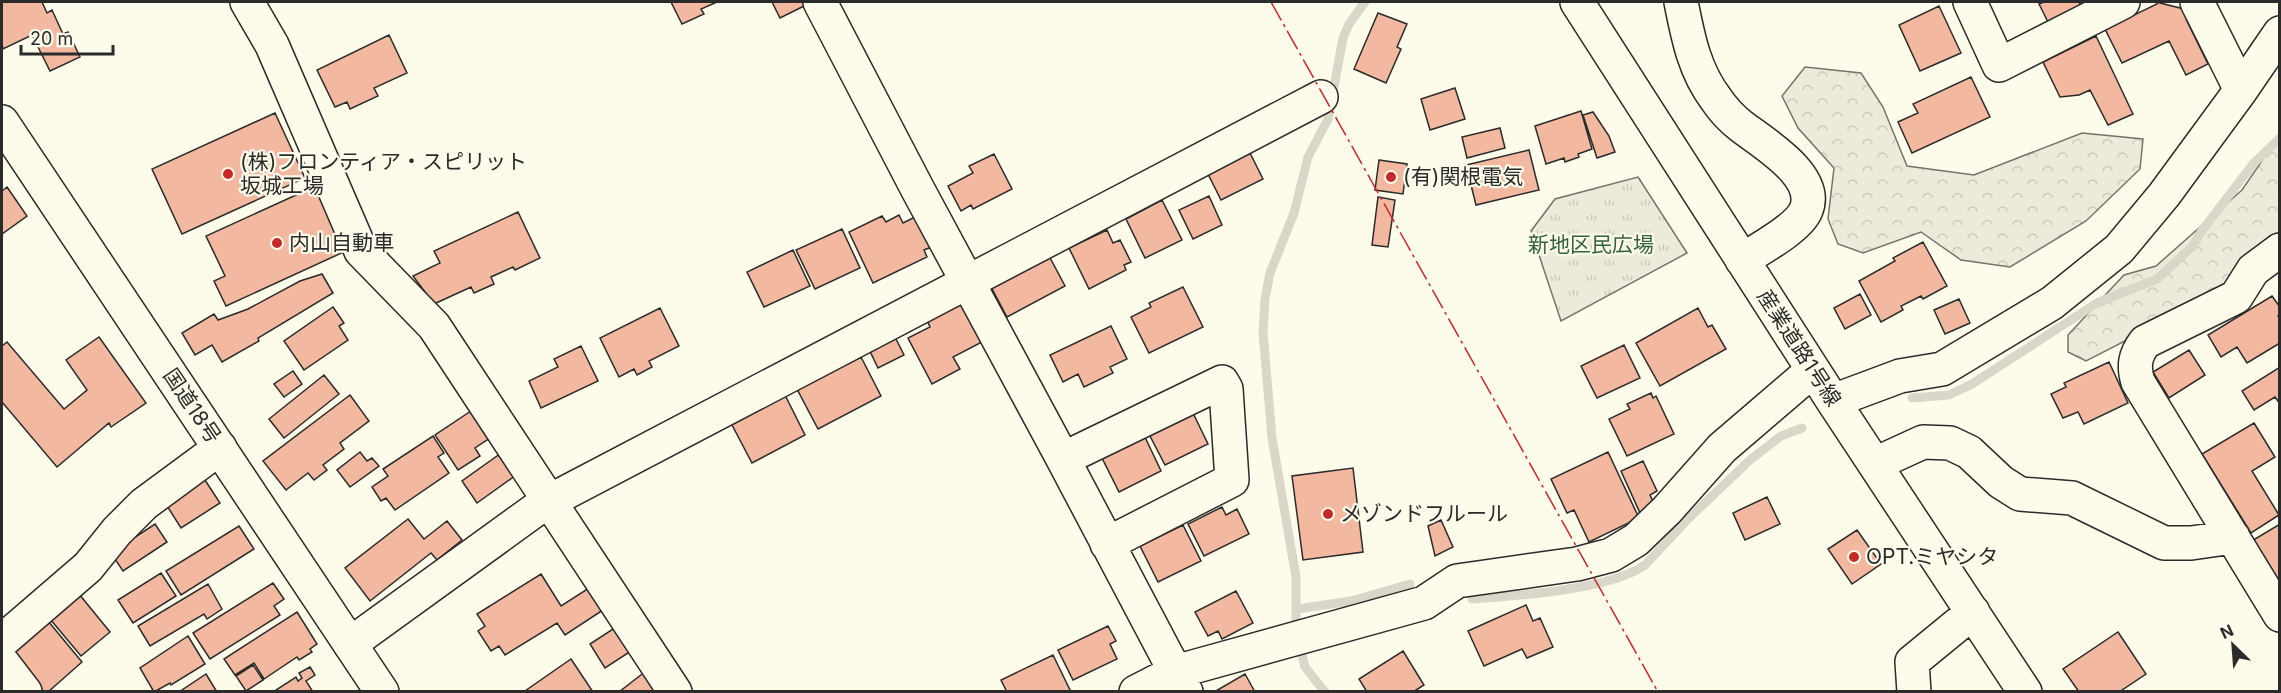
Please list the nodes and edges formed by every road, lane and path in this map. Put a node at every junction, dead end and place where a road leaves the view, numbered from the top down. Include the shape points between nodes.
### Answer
1 (247, 2) edge
2 (820, 2) edge
3 (1577, 2) edge
4 (1681, 2) edge
5 (1970, 2) edge
6 (2123, 2) edge
7 (2197, 2) edge
8 (2280, 33) edge
9 (2241, 90) junction
10 (1321, 97) dead end
11 (2, 122) edge
12 (1742, 260) junction
13 (2275, 265) edge
14 (968, 282) junction
15 (1813, 370) junction
16 (1833, 401) junction
17 (220, 448) junction
18 (1063, 459) junction
19 (1875, 464) junction
20 (551, 501) junction
21 (2233, 537) junction
22 (1107, 544) junction
23 (1973, 612) junction
24 (2280, 615) edge
25 (2, 641) edge
26 (350, 644) junction
27 (2, 662) edge
28 (1180, 682) edge
29 (25, 692) edge
30 (382, 692) edge
31 (675, 692) edge
32 (1136, 692) edge
33 (1914, 692) edge
34 (2025, 692) edge

1 - 20 main road via 272,45 361,252 434,326
2 - 14 main road
3 - 12 main road, 産業道路1号線
4 - 12 main road via 1695,62 1716,99 1740,125 1797,172 1809,193 1806,211 1788,230
5 - 6 main road via 1999,65
7 - 9 main road
8 - 9 main road
9 - 16 main road via 2119,249 2052,303 1942,369 1900,376
10 - 14 main road
11 - 17 main road, 国道18号
12 - 15 main road, 産業道路1号線
13 - 21 main road via 2253,270 2236,297 2145,342 2136,353 2134,369 2138,382
14 - 18 main road
14 - 20 main road
15 - 16 main road, 産業道路1号線
15 - 28 main road via 1722,448 1636,540 1611,555 1577,564 1457,581 1424,603
16 - 19 main road, 産業道路1号線
17 - 25 main road via 144,504 88,567
17 - 26 main road, 国道18号
18 - 22 main road
18 - 22 main road via 1222,382 1226,389 1232,480
19 - 21 main road via 1923,442 1950,442 1969,452 2020,494 2072,498 2164,543
19 - 23 main road, 産業道路1号線
20 - 26 main road
20 - 31 main road
21 - 24 main road
22 - 28 main road
23 - 33 main road via 1912,662
23 - 34 main road, 産業道路1号線
26 - 30 main road, 国道18号
27 - 29 main road
28 - 32 main road

